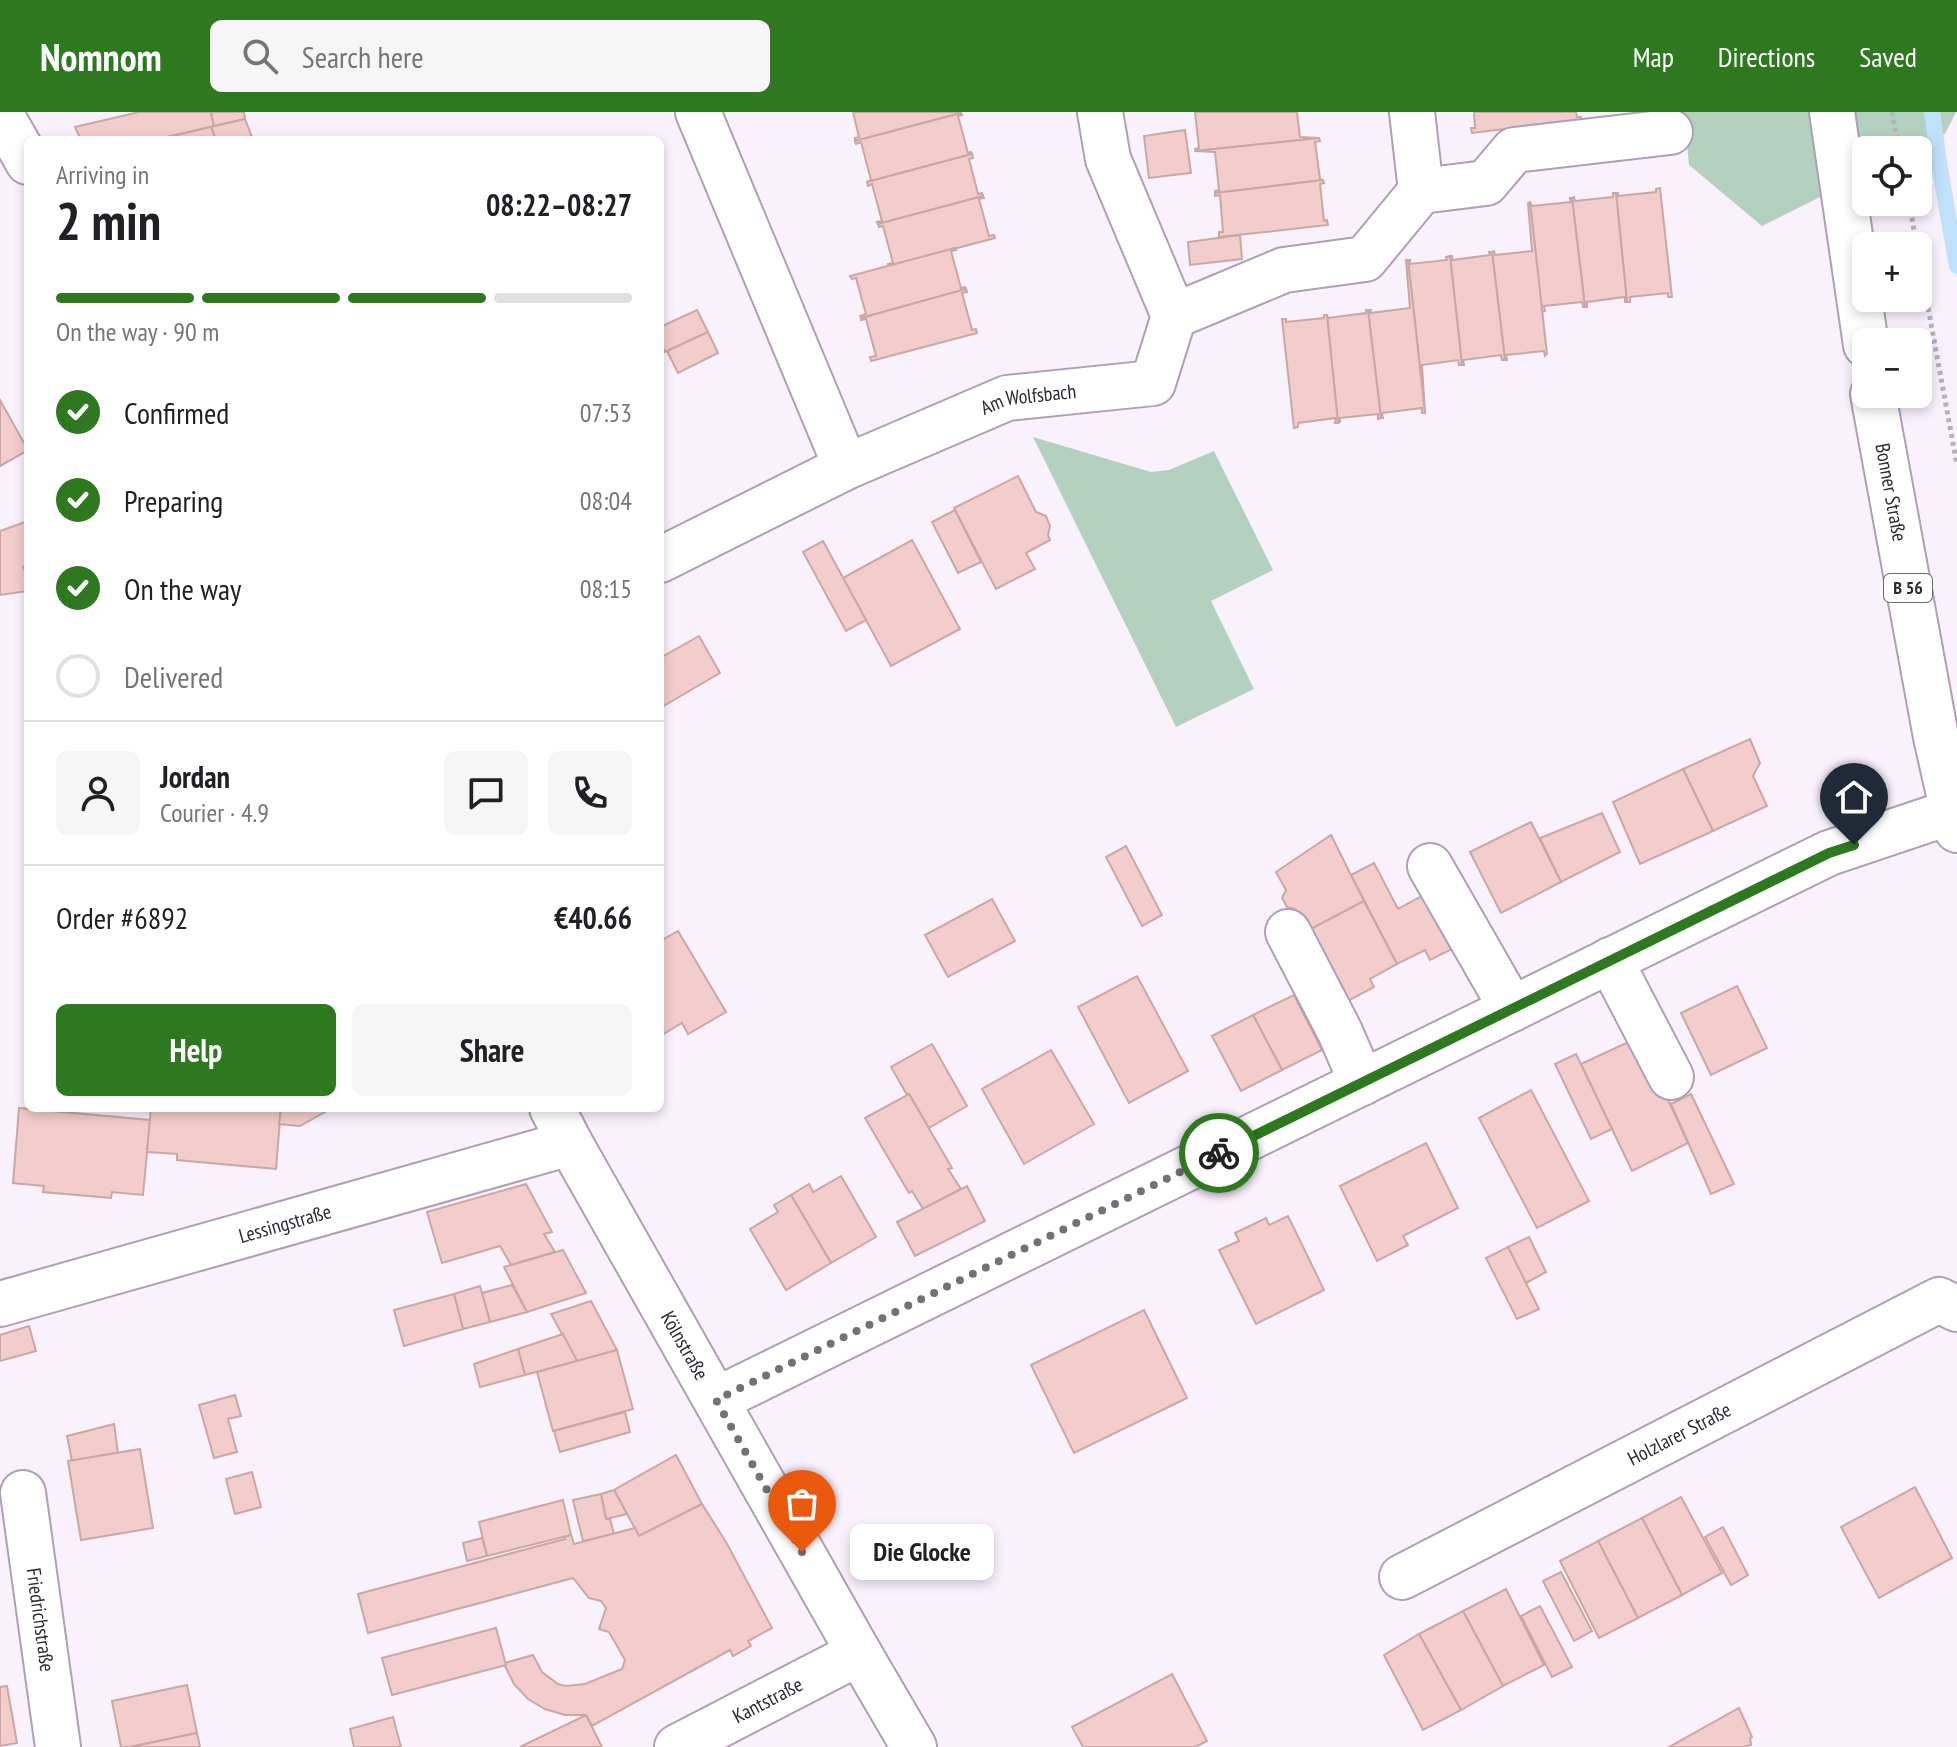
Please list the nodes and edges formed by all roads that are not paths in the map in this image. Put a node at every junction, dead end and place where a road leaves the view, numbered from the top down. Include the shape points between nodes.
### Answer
1 (698, 112) edge
2 (1100, 112) edge
3 (1412, 112) edge
4 (1832, 112) edge
5 (0, 113) edge
6 (1670, 132) dead end
7 (24, 155) edge
8 (1421, 191) junction
9 (1174, 316) junction
10 (1864, 328) edge
11 (1876, 408) edge
12 (846, 467) junction
13 (664, 558) edge
14 (1953, 808) edge
15 (1430, 866) dead end
16 (1288, 932) dead end
17 (1610, 960) junction
18 (1512, 1009) junction
19 (1671, 1077) dead end
20 (1362, 1083) junction
21 (561, 1125) edge
22 (0, 1304) edge
23 (1957, 1309) edge
24 (716, 1400) junction
25 (23, 1493) dead end
26 (1402, 1577) dead end
27 (859, 1653) junction
28 (58, 1747) edge
29 (677, 1747) edge
30 (914, 1747) edge

1 - 12 street
2 - 9 street via 1108,159
3 - 8 street
4 - 10 street
5 - 7 street
6 - 8 street via 1514,150 1486,183
8 - 9 street via 1365,259 1284,270
9 - 12 street, Am Wolfsbach via 1153,383 1007,398
11 - 14 street, Bonner Straße / B 56
12 - 13 street, Am Wolfsbach
14 - 17 street via 1829,853
15 - 18 street
16 - 20 street
17 - 18 street
17 - 19 street
18 - 20 street
20 - 24 street
21 - 22 street, Lessingstraße
21 - 24 street, Kölnstraße
23 - 26 street, Holzlarer Straße via 1939,1300
24 - 27 street, Kölnstraße
25 - 28 street, Friedrichstraße
27 - 29 street, Kantstraße
27 - 30 street, Kölnstraße

